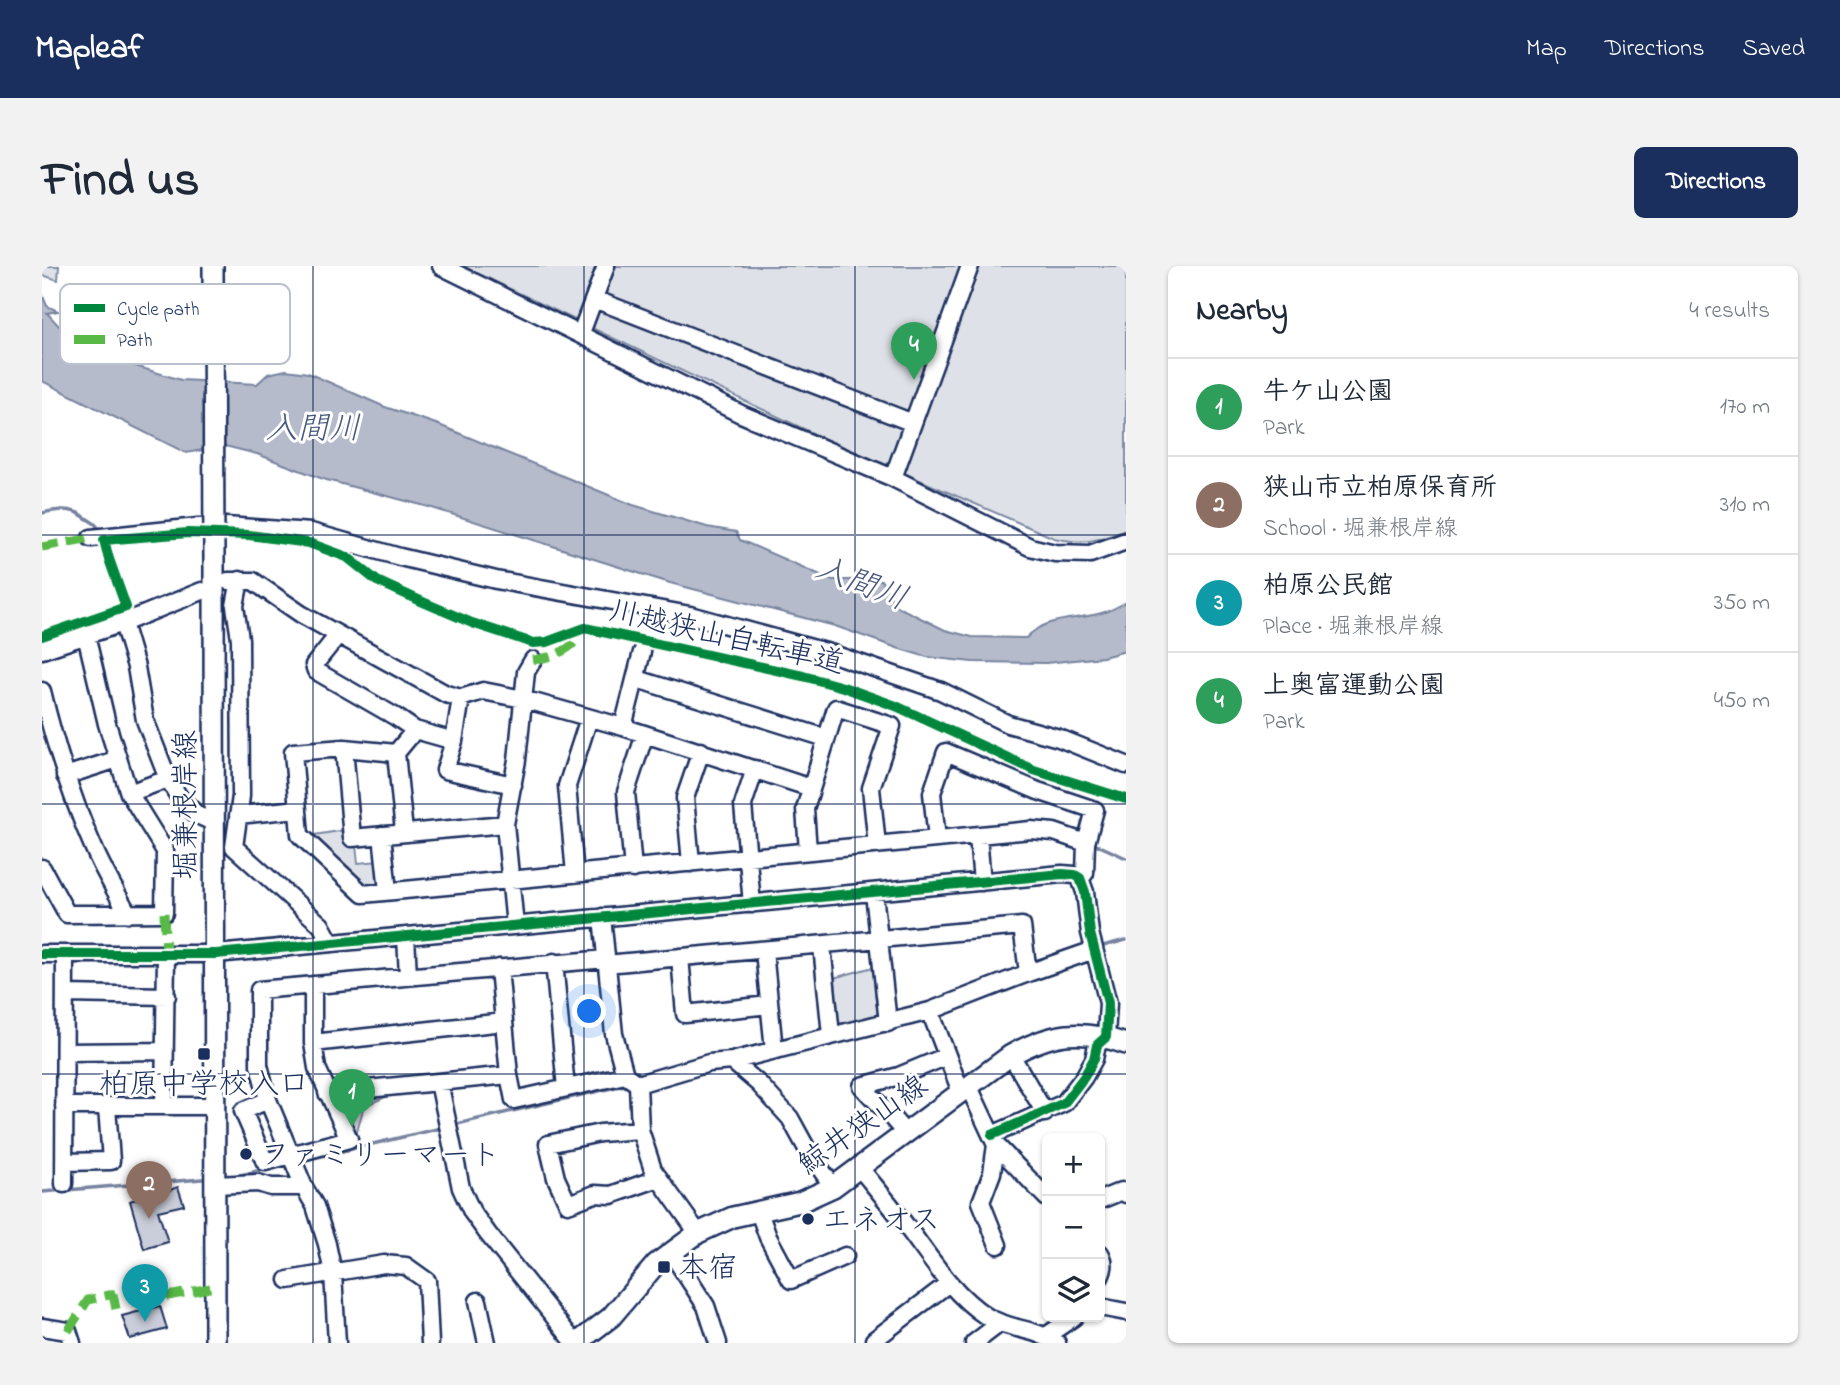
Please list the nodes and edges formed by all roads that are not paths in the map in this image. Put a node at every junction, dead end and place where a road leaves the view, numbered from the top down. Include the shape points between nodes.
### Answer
1 (213, 266) edge
2 (441, 266) edge
3 (606, 266) edge
4 (970, 266) edge
5 (213, 284) edge
6 (594, 299) junction
7 (581, 333) junction
8 (213, 364) edge
9 (913, 423) junction
10 (893, 478) junction
11 (91, 538) dead end
12 (1126, 541) edge
13 (202, 591) dead end
14 (123, 623) junction
15 (86, 635) junction
16 (338, 635) junction
17 (42, 650) edge
18 (642, 652) dead end
19 (533, 660) dead end
20 (636, 679) junction
21 (42, 691) edge
22 (461, 698) junction
23 (523, 699) junction
24 (589, 718) junction
25 (46, 725) edge
26 (623, 727) junction
27 (415, 730) junction
28 (645, 734) junction
29 (826, 738) junction
30 (454, 741) junction
31 (344, 748) junction
32 (701, 751) junction
33 (397, 753) junction
34 (118, 759) junction
35 (1126, 765) edge
36 (755, 769) junction
37 (65, 776) junction
38 (168, 779) junction
39 (513, 785) junction
40 (811, 788) junction
41 (129, 793) junction
42 (298, 809) junction
43 (239, 815) junction
44 (215, 823) junction
45 (505, 824) junction
46 (404, 832) junction
47 (382, 835) junction
48 (978, 836) junction
49 (937, 839) junction
50 (1086, 843) junction
51 (877, 845) junction
52 (808, 851) junction
53 (748, 857) junction
54 (691, 863) junction
55 (42, 868) edge
56 (633, 869) junction
57 (575, 874) junction
58 (1080, 878) junction
59 (511, 880) junction
60 (982, 883) junction
61 (387, 891) junction
62 (874, 893) junction
63 (752, 904) junction
64 (128, 914) junction
65 (602, 918) junction
66 (515, 926) junction
67 (405, 936) junction
68 (879, 940) junction
69 (331, 943) junction
70 (822, 946) junction
71 (1094, 950) junction
72 (764, 951) junction
73 (42, 954) edge
74 (65, 954) junction
75 (216, 954) junction
76 (166, 955) junction
77 (680, 957) junction
78 (606, 961) junction
79 (554, 962) junction
80 (499, 968) junction
81 (1028, 973) junction
82 (408, 976) junction
83 (313, 985) junction
84 (65, 994) junction
85 (167, 996) junction
86 (769, 1005) junction
87 (930, 1011) junction
88 (504, 1022) junction
89 (888, 1023) junction
90 (831, 1035) junction
91 (1106, 1037) junction
92 (313, 1043) junction
93 (1126, 1044) edge
94 (774, 1050) junction
95 (165, 1051) junction
96 (65, 1052) junction
97 (1011, 1055) junction
98 (947, 1056) junction
99 (733, 1061) junction
100 (509, 1075) junction
101 (632, 1079) junction
102 (439, 1082) junction
103 (566, 1088) junction
104 (965, 1089) junction
105 (327, 1093) junction
106 (268, 1100) junction
107 (64, 1106) junction
108 (164, 1106) junction
109 (215, 1106) junction
110 (107, 1107) junction
111 (1045, 1113) junction
112 (640, 1130) junction
113 (904, 1132) junction
114 (994, 1140) junction
115 (294, 1160) junction
116 (64, 1162) junction
117 (859, 1167) junction
118 (659, 1178) junction
119 (64, 1184) dead end
120 (215, 1185) junction
121 (304, 1187) junction
122 (833, 1187) junction
123 (1126, 1194) edge
124 (1045, 1196) edge
125 (1105, 1198) edge
126 (759, 1212) junction
127 (698, 1233) junction
128 (998, 1245) dead end
129 (671, 1252) junction
130 (845, 1256) dead end
131 (332, 1273) junction
132 (288, 1280) dead end
133 (948, 1283) junction
134 (478, 1301) dead end
135 (1105, 1308) edge
136 (1126, 1311) edge
137 (1069, 1322) edge
138 (999, 1324) junction
139 (42, 1327) edge
140 (599, 1336) edge
141 (1051, 1339) edge
142 (72, 1343) edge
143 (215, 1343) edge
144 (337, 1343) edge
145 (430, 1343) edge
146 (488, 1343) edge
147 (576, 1343) edge
148 (718, 1343) edge
149 (876, 1343) edge
150 (974, 1343) edge

1 - 5 main road, 堀兼根岸線, bridge
2 - 7 street
3 - 6 street
4 - 9 street
6 - 7 street
6 - 9 street
7 - 10 street via 741,414
8 - 44 main road, 堀兼根岸線, bridge
9 - 10 street
10 - 12 street via 1030,547 1090,554
11 - 35 street via 208,526 311,532 496,580 690,615 833,654 941,691 1008,724 1059,738
13 - 14 street
14 - 15 street
14 - 38 street via 145,720
15 - 17 street
15 - 34 street
16 - 22 street
16 - 27 street via 314,665 316,671
16 - 43 street via 263,586 234,580 240,639
18 - 20 street
19 - 23 street via 526,672
20 - 26 street
20 - 29 street
21 - 25 street
22 - 23 street via 483,691
22 - 30 street
23 - 24 street
23 - 39 street
24 - 26 street
24 - 57 street via 567,786
25 - 37 street
26 - 28 street
27 - 30 street
27 - 33 street
28 - 32 street
28 - 56 street via 626,792
29 - 40 street
29 - 51 street via 836,708 891,726 871,788
30 - 39 street via 446,770
31 - 33 street
31 - 42 street via 293,752
31 - 47 street via 352,838
32 - 36 street
32 - 54 street via 685,798
33 - 46 street
34 - 37 street
34 - 41 street
36 - 40 street
36 - 53 street via 743,805
37 - 64 street
38 - 41 street
38 - 44 street via 197,815
39 - 45 street
40 - 52 street via 805,809
41 - 64 street via 165,851 164,913
42 - 43 street
42 - 61 street via 300,835 363,894
43 - 69 street via 234,847 321,925
44 - 75 main road, 堀兼根岸線
45 - 46 street
45 - 59 street
46 - 47 street
47 - 61 street
48 - 49 street
48 - 50 street via 1041,830
48 - 60 street
49 - 50 street via 932,793 946,752 1038,792 1095,810
49 - 51 street
50 - 58 street via 1085,873
51 - 52 street
52 - 53 street
53 - 54 street
53 - 63 street
54 - 56 street
55 - 64 street via 67,914
56 - 57 street
57 - 59 street
58 - 60 street via 1062,874
58 - 71 street
59 - 61 street
59 - 66 street
60 - 62 street
62 - 63 street
62 - 68 street
63 - 65 street
65 - 66 street
65 - 78 street
66 - 67 street
67 - 69 street
67 - 82 street
68 - 70 street
68 - 81 street via 1021,926
68 - 89 street
69 - 75 street
70 - 72 street
70 - 90 street
71 - 81 street
71 - 91 street via 1108,1003
72 - 77 street
72 - 86 street
73 - 74 street
74 - 76 street
74 - 84 street
75 - 76 street
75 - 109 main road, 堀兼根岸線
76 - 85 street
77 - 78 street
77 - 86 street via 685,1014
78 - 79 street
78 - 101 street via 614,1034
79 - 80 street
79 - 103 street
80 - 82 street
80 - 88 street
81 - 87 street
82 - 83 street
83 - 92 street
83 - 106 street via 260,990 259,1065
84 - 85 street
84 - 96 street
85 - 95 street
86 - 94 street
87 - 89 street
87 - 98 street
88 - 92 street
88 - 100 street
89 - 90 street
90 - 94 street
91 - 93 main road, 鯨井狭山線
91 - 97 main road, 鯨井狭山線 via 1052,1037
91 - 111 street via 1097,1045 1072,1096
92 - 105 street
94 - 99 street
95 - 96 street
95 - 108 street
96 - 107 street
97 - 104 main road, 鯨井狭山線
97 - 111 street
98 - 104 street
98 - 113 street via 862,1086
99 - 101 street
99 - 122 street via 790,1118
100 - 102 street
100 - 103 street via 514,1100
101 - 103 street
101 - 112 street
102 - 105 street
102 - 147 street via 461,1188 472,1212
104 - 113 main road, 鯨井狭山線
104 - 114 street
105 - 115 street via 349,1139
106 - 115 street
106 - 115 street via 243,1111 265,1162
107 - 110 street
107 - 116 street
108 - 109 street
108 - 110 street
109 - 120 main road, 堀兼根岸線
110 - 116 street via 111,1161
111 - 114 street
112 - 118 street
112 - 118 street via 548,1144 556,1178 568,1204
113 - 117 main road, 鯨井狭山線
114 - 124 street
114 - 128 street via 992,1173 981,1202
115 - 121 street
116 - 119 street
117 - 122 main road, 鯨井狭山線
117 - 133 street
118 - 127 street
120 - 121 street
120 - 143 main road, 堀兼根岸線
121 - 131 street via 327,1244
122 - 126 main road, 鯨井狭山線 via 800,1202
123 - 125 street via 1122,1191
126 - 127 main road, 鯨井狭山線 via 733,1217
126 - 130 street via 791,1280
127 - 129 main road, 鯨井狭山線
129 - 140 main road, 鯨井狭山線 via 656,1264
129 - 148 street via 706,1306
131 - 132 street
131 - 144 street
131 - 145 street via 384,1264 407,1266 427,1281
133 - 138 street
133 - 149 street via 874,1340
134 - 146 street
135 - 136 street
137 - 141 street
138 - 141 street
138 - 150 street
139 - 142 street via 68,1331
140 - 147 main road, 鯨井狭山線

